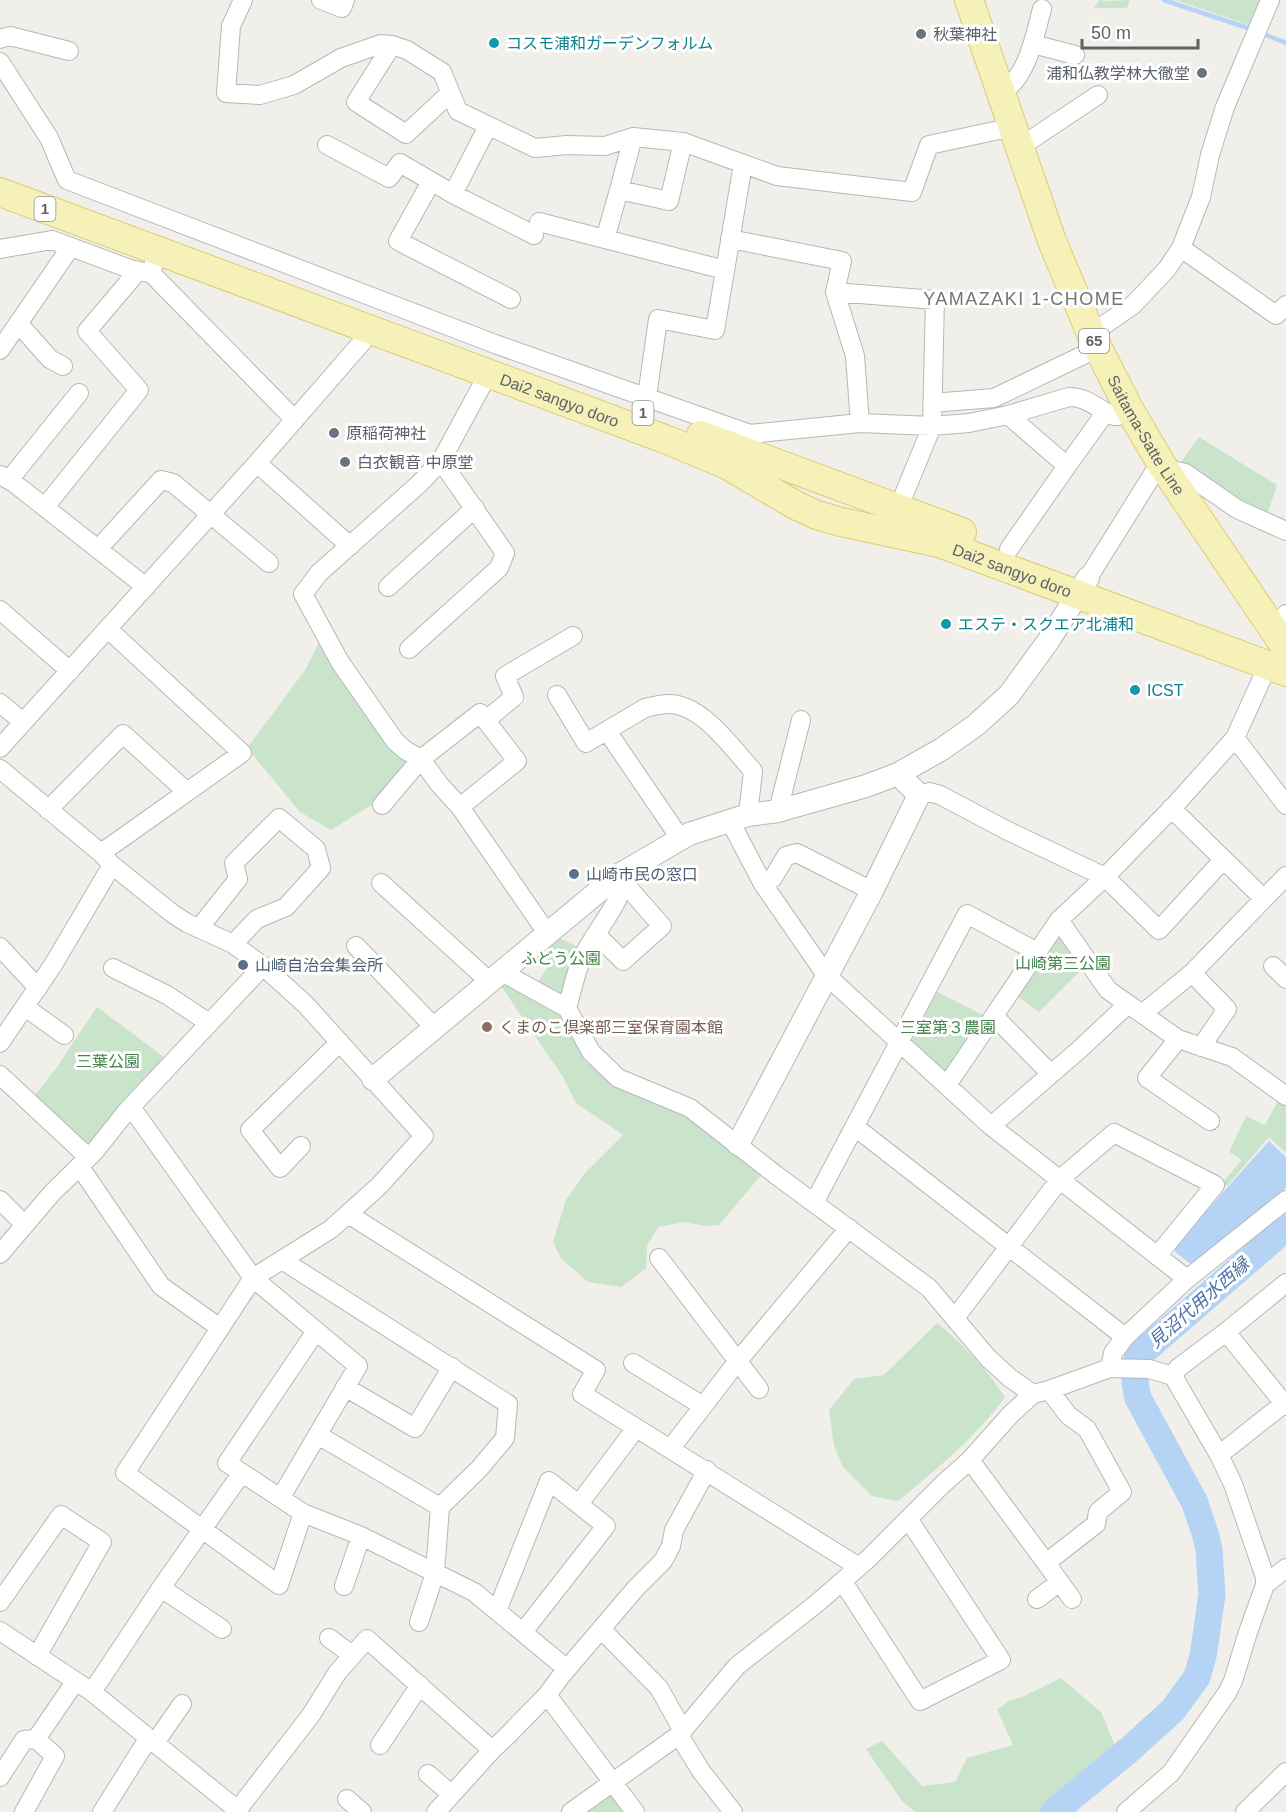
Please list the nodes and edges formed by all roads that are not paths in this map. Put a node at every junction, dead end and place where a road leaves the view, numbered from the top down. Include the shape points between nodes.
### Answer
1 (243, 0) edge
2 (321, 0) edge
3 (345, 0) edge
4 (969, 0) edge
5 (1270, 0) edge
6 (1042, 9) dead end
7 (0, 39) edge
8 (1033, 44) junction
9 (393, 45) junction
10 (69, 51) dead end
11 (1075, 55) dead end
12 (0, 62) edge
13 (6, 84) edge
14 (450, 93) junction
15 (1001, 93) junction
16 (1098, 95) dead end
17 (488, 126) junction
18 (633, 137) junction
19 (1016, 137) junction
20 (683, 142) junction
21 (327, 145) dead end
22 (743, 164) junction
23 (0, 172) edge
24 (432, 182) junction
25 (619, 190) junction
26 (0, 192) edge
27 (453, 194) junction
28 (605, 239) junction
29 (730, 239) junction
30 (70, 248) junction
31 (1181, 248) junction
32 (0, 249) edge
33 (149, 264) junction
34 (725, 270) junction
35 (836, 292) junction
36 (511, 298) dead end
37 (1286, 305) edge
38 (18, 323) junction
39 (369, 330) junction
40 (1095, 341) junction
41 (0, 350) edge
42 (63, 366) dead end
43 (488, 374) junction
44 (79, 393) dead end
45 (647, 397) junction
46 (932, 403) junction
47 (1117, 410) junction
48 (1008, 415) junction
49 (295, 420) junction
50 (860, 423) junction
51 (932, 426) junction
52 (441, 461) junction
53 (257, 463) junction
54 (1067, 466) junction
55 (1164, 469) junction
56 (4, 478) edge
57 (45, 507) junction
58 (475, 508) junction
59 (898, 509) junction
60 (211, 515) junction
61 (1286, 531) edge
62 (350, 546) junction
63 (98, 549) junction
64 (1009, 549) junction
65 (269, 563) dead end
66 (146, 586) junction
67 (1083, 586) junction
68 (388, 587) dead end
69 (0, 609) edge
70 (108, 629) junction
71 (573, 636) dead end
72 (1281, 647) edge
73 (409, 649) dead end
74 (70, 671) junction
75 (557, 695) dead end
76 (0, 703) edge
77 (486, 720) junction
78 (801, 720) dead end
79 (23, 722) junction
80 (607, 730) junction
81 (1235, 738) junction
82 (0, 748) edge
83 (421, 759) junction
84 (0, 769) edge
85 (898, 774) junction
86 (187, 792) junction
87 (919, 795) junction
88 (382, 805) dead end
89 (1286, 806) edge
90 (460, 807) junction
91 (1171, 808) junction
92 (48, 810) junction
93 (778, 811) junction
94 (739, 818) junction
95 (680, 838) junction
96 (106, 859) junction
97 (1223, 860) junction
98 (1286, 876) edge
99 (626, 877) junction
100 (1105, 877) junction
101 (381, 883) dead end
102 (763, 884) junction
103 (872, 891) junction
104 (1264, 899) junction
105 (1059, 920) junction
106 (200, 927) junction
107 (547, 933) junction
108 (597, 935) junction
109 (233, 944) junction
110 (356, 946) dead end
111 (0, 947) edge
112 (1037, 952) junction
113 (263, 966) junction
114 (113, 968) dead end
115 (1192, 973) junction
116 (826, 975) junction
117 (495, 976) junction
118 (38, 988) junction
119 (25, 1007) junction
120 (567, 1008) junction
121 (1135, 1009) junction
122 (994, 1016) junction
123 (209, 1023) junction
124 (435, 1028) junction
125 (4, 1030) edge
126 (64, 1035) dead end
127 (1178, 1039) junction
128 (339, 1042) junction
129 (899, 1042) junction
130 (1201, 1047) junction
131 (1051, 1074) junction
132 (0, 1075) edge
133 (373, 1078) junction
134 (947, 1085) junction
135 (1286, 1096) edge
136 (131, 1107) junction
137 (1210, 1121) dead end
138 (991, 1126) junction
139 (855, 1127) junction
140 (738, 1144) junction
141 (301, 1146) dead end
142 (83, 1162) junction
143 (1060, 1179) junction
144 (0, 1200) edge
145 (1286, 1200) edge
146 (814, 1203) junction
147 (348, 1214) junction
148 (25, 1225) junction
149 (849, 1228) junction
150 (1008, 1248) junction
151 (0, 1254) edge
152 (1157, 1256) junction
153 (659, 1258) dead end
154 (282, 1260) junction
155 (253, 1278) junction
156 (1188, 1280) junction
157 (1286, 1282) edge
158 (955, 1318) junction
159 (220, 1328) junction
160 (316, 1331) junction
161 (1226, 1332) junction
162 (1125, 1337) junction
163 (737, 1362) junction
164 (633, 1363) dead end
165 (452, 1367) junction
166 (1116, 1368) junction
167 (1173, 1376) junction
168 (345, 1387) junction
169 (759, 1389) dead end
170 (1041, 1392) junction
171 (1285, 1404) edge
172 (703, 1406) junction
173 (636, 1428) junction
174 (318, 1435) junction
175 (671, 1448) junction
176 (1219, 1455) junction
177 (970, 1460) junction
178 (707, 1470) junction
179 (241, 1474) junction
180 (281, 1497) junction
181 (579, 1504) junction
182 (440, 1507) junction
183 (303, 1513) junction
184 (909, 1520) junction
185 (202, 1530) junction
186 (361, 1536) junction
187 (1046, 1563) junction
188 (860, 1567) junction
189 (1286, 1568) edge
190 (435, 1573) junction
191 (843, 1582) junction
192 (1059, 1582) junction
193 (1265, 1585) junction
194 (344, 1586) dead end
195 (161, 1588) junction
196 (1037, 1599) dead end
197 (1072, 1599) dead end
198 (0, 1602) edge
199 (497, 1611) junction
200 (419, 1622) dead end
201 (222, 1629) dead end
202 (601, 1629) junction
203 (0, 1631) edge
204 (523, 1632) junction
205 (329, 1638) dead end
206 (352, 1655) junction
207 (37, 1656) junction
208 (567, 1669) junction
209 (75, 1682) junction
210 (420, 1685) junction
211 (92, 1692) junction
212 (547, 1695) junction
213 (182, 1704) dead end
214 (681, 1733) junction
215 (36, 1739) junction
216 (151, 1741) junction
217 (380, 1744) dead end
218 (492, 1750) junction
219 (1286, 1772) edge
220 (428, 1774) dead end
221 (0, 1777) edge
222 (613, 1783) junction
223 (451, 1794) junction
224 (346, 1799) dead end
225 (1252, 1810) edge
226 (238, 1811) edge
227 (24, 1812) edge
228 (102, 1812) edge
229 (362, 1812) edge
230 (436, 1812) edge
231 (571, 1812) edge
232 (635, 1812) edge
233 (733, 1812) edge
234 (1126, 1812) edge

1 - 9 street via 231,26 226,93 260,95 286,88 341,58 381,44
2 - 3 street via 342,8
4 - 15 main road, Saitama-Satte Line / 65
5 - 31 street via 1225,107 1201,197
6 - 8 street
7 - 10 street via 10,36
8 - 11 street
8 - 15 street via 1012,86
9 - 14 street via 442,72
9 - 14 street via 356,102 405,134
12 - 13 street
13 - 45 street via 49,138 67,180 495,344
14 - 17 street via 458,111
15 - 19 main road, Saitama-Satte Line / 65
16 - 19 street
17 - 18 street via 535,148 605,146
17 - 27 street
18 - 20 street
18 - 25 street
19 - 22 street via 929,145 912,192 777,177
19 - 40 main road, Saitama-Satte Line / 65 via 1052,241
20 - 22 street
20 - 25 street via 669,201
21 - 24 street via 389,178 400,163
22 - 29 street
23 - 59 main road, Dai2 sangyo doro / 1
24 - 27 street
24 - 36 street via 398,241
25 - 28 street
26 - 33 main road, Dai2 sangyo doro / 1
27 - 28 street via 537,228
28 - 34 street
29 - 34 street
29 - 35 street via 842,261
30 - 32 street via 52,240
30 - 33 street
30 - 38 street
31 - 37 street via 1276,315
31 - 40 street via 1167,269
33 - 39 main road, Dai2 sangyo doro / 1
33 - 49 street
33 - 57 street via 87,331 139,390
34 - 45 street via 715,330 658,320
35 - 46 street via 934,300
35 - 50 street via 855,356
38 - 41 street
38 - 42 street via 50,359
39 - 43 main road, Dai2 sangyo doro / 1
39 - 49 street
40 - 46 street via 994,398
40 - 47 main road, Saitama-Satte Line / 65
43 - 52 street
43 - 67 main road, Dai2 sangyo doro / 1 via 705,455 817,515 939,543
44 - 56 street
45 - 50 street via 750,434
46 - 51 street
47 - 48 street via 1069,397
47 - 54 street
47 - 55 main road, Saitama-Satte Line / 65
48 - 51 street
48 - 54 street
49 - 53 street
50 - 51 street
51 - 59 street
52 - 58 street
52 - 62 street
53 - 60 street
53 - 62 street
54 - 64 street
55 - 61 street via 1185,473 1236,509
55 - 67 street via 1153,474
55 - 72 main road, Saitama-Satte Line / 65
56 - 57 street
57 - 63 street
58 - 68 street
58 - 73 street via 505,553 499,568
59 - 64 main road, Dai2 sangyo doro / 1
60 - 63 street via 173,483 161,480
60 - 65 street
60 - 66 street
62 - 83 street via 319,573 303,594 340,662 395,741
63 - 66 street
64 - 67 main road, Dai2 sangyo doro / 1
66 - 70 street
67 - 72 main road, Dai2 sangyo doro / 1
67 - 85 street via 1003,701 958,739
69 - 74 street
70 - 74 street
70 - 86 street via 242,753
71 - 77 street via 505,676 514,697
72 - 81 street
74 - 79 street
75 - 80 street via 586,743
76 - 79 street
77 - 83 street via 480,713
77 - 90 street via 517,761
78 - 93 street
79 - 82 street
80 - 94 street via 645,708 671,704 705,719 753,771
80 - 95 street
81 - 89 street
81 - 91 street
83 - 88 street
83 - 90 street
84 - 92 street
85 - 87 street
85 - 93 street
86 - 92 street via 123,734
86 - 96 street
87 - 100 street via 940,795
87 - 103 street
90 - 107 street
91 - 97 street
91 - 100 street
92 - 96 street
93 - 94 street
94 - 95 street
94 - 102 street
95 - 99 street
96 - 106 street via 173,914
96 - 118 street via 53,966
97 - 100 street via 1159,930
97 - 104 street
98 - 104 street
99 - 107 street via 600,890
99 - 108 street
99 - 108 street via 662,926 623,961
100 - 105 street
101 - 117 street
102 - 103 street via 773,878 786,856 797,853
102 - 116 street
103 - 116 street
104 - 115 street
105 - 112 street
105 - 121 street via 1108,990
106 - 109 street
106 - 109 street via 238,879 234,863 279,818 316,849 321,868 286,907 257,920
107 - 117 street
108 - 120 street via 583,956
109 - 113 street
110 - 124 street
111 - 118 street
112 - 122 street
112 - 129 street via 967,914
113 - 123 street
113 - 128 street
114 - 123 street via 167,995
115 - 121 street
115 - 130 street via 1227,1009
116 - 129 street
116 - 140 street
117 - 120 street
117 - 124 street
118 - 119 street
119 - 125 street
119 - 126 street
120 - 140 street via 591,1052 618,1078 690,1108
121 - 127 street
121 - 131 street
122 - 131 street
122 - 134 street
123 - 136 street
124 - 133 street
127 - 130 street
127 - 137 street via 1147,1078
128 - 133 street
128 - 141 street via 250,1130 280,1168
129 - 134 street
129 - 139 street
130 - 135 street via 1232,1057
131 - 138 street
132 - 142 street
133 - 147 street via 424,1136
134 - 138 street
136 - 142 street
136 - 155 street
138 - 143 street
139 - 146 street
139 - 150 street
140 - 146 street
142 - 148 street
142 - 159 street via 161,1286
143 - 150 street
143 - 152 street
143 - 152 street via 1114,1133 1215,1185
144 - 148 street
145 - 156 street
146 - 149 street
147 - 154 street
147 - 173 street via 596,1370 582,1394
148 - 151 street
149 - 158 street via 929,1288
149 - 163 street
150 - 158 street
150 - 162 street
152 - 156 street
153 - 163 street
154 - 155 street
154 - 165 street
155 - 159 street
155 - 160 street
156 - 162 street
157 - 161 street
158 - 170 street via 1010,1378
159 - 185 street via 125,1473
160 - 168 street via 358,1366
160 - 179 street via 227,1463
161 - 167 street
161 - 171 street
162 - 166 street via 1113,1353
163 - 169 street
163 - 172 street
164 - 172 street
165 - 168 street via 415,1428
165 - 182 street via 508,1404 505,1438
166 - 167 street via 1149,1369
166 - 170 street
167 - 176 street
168 - 174 street
170 - 177 street via 1011,1414
170 - 187 street via 1087,1429 1122,1492 1098,1512 1096,1524
171 - 176 street
172 - 175 street
173 - 175 street
173 - 181 street
174 - 180 street
174 - 182 street
175 - 178 street
176 - 193 street via 1242,1505 1264,1570
177 - 184 street
177 - 187 street
178 - 188 street
178 - 202 street via 674,1530 663,1561
179 - 180 street
179 - 185 street
180 - 183 street
181 - 199 street via 549,1481
181 - 204 street via 606,1526
182 - 190 street
183 - 185 street via 279,1585
183 - 186 street
184 - 188 street
184 - 191 street via 1001,1660 920,1701
185 - 195 street
186 - 190 street
186 - 194 street
187 - 192 street
188 - 191 street
189 - 193 street
190 - 199 street via 474,1592
190 - 200 street
191 - 214 street via 737,1666
192 - 196 street
192 - 197 street
193 - 234 street via 1227,1693 1171,1773
195 - 201 street
195 - 211 street
198 - 207 street via 61,1515 102,1542
199 - 204 street
202 - 208 street
202 - 214 street via 659,1688
203 - 207 street
204 - 208 street
205 - 206 street
206 - 210 street via 368,1639
206 - 226 street
207 - 209 street
208 - 212 street
209 - 211 street
209 - 215 street
210 - 217 street
210 - 218 street
211 - 216 street
212 - 218 street
212 - 222 street
213 - 216 street
214 - 222 street
214 - 233 street via 701,1772
215 - 221 street via 24,1740
215 - 227 street via 56,1756
216 - 226 street
216 - 228 street
218 - 223 street
219 - 225 street
220 - 223 street
222 - 231 street
222 - 232 street
223 - 230 street
224 - 229 street

